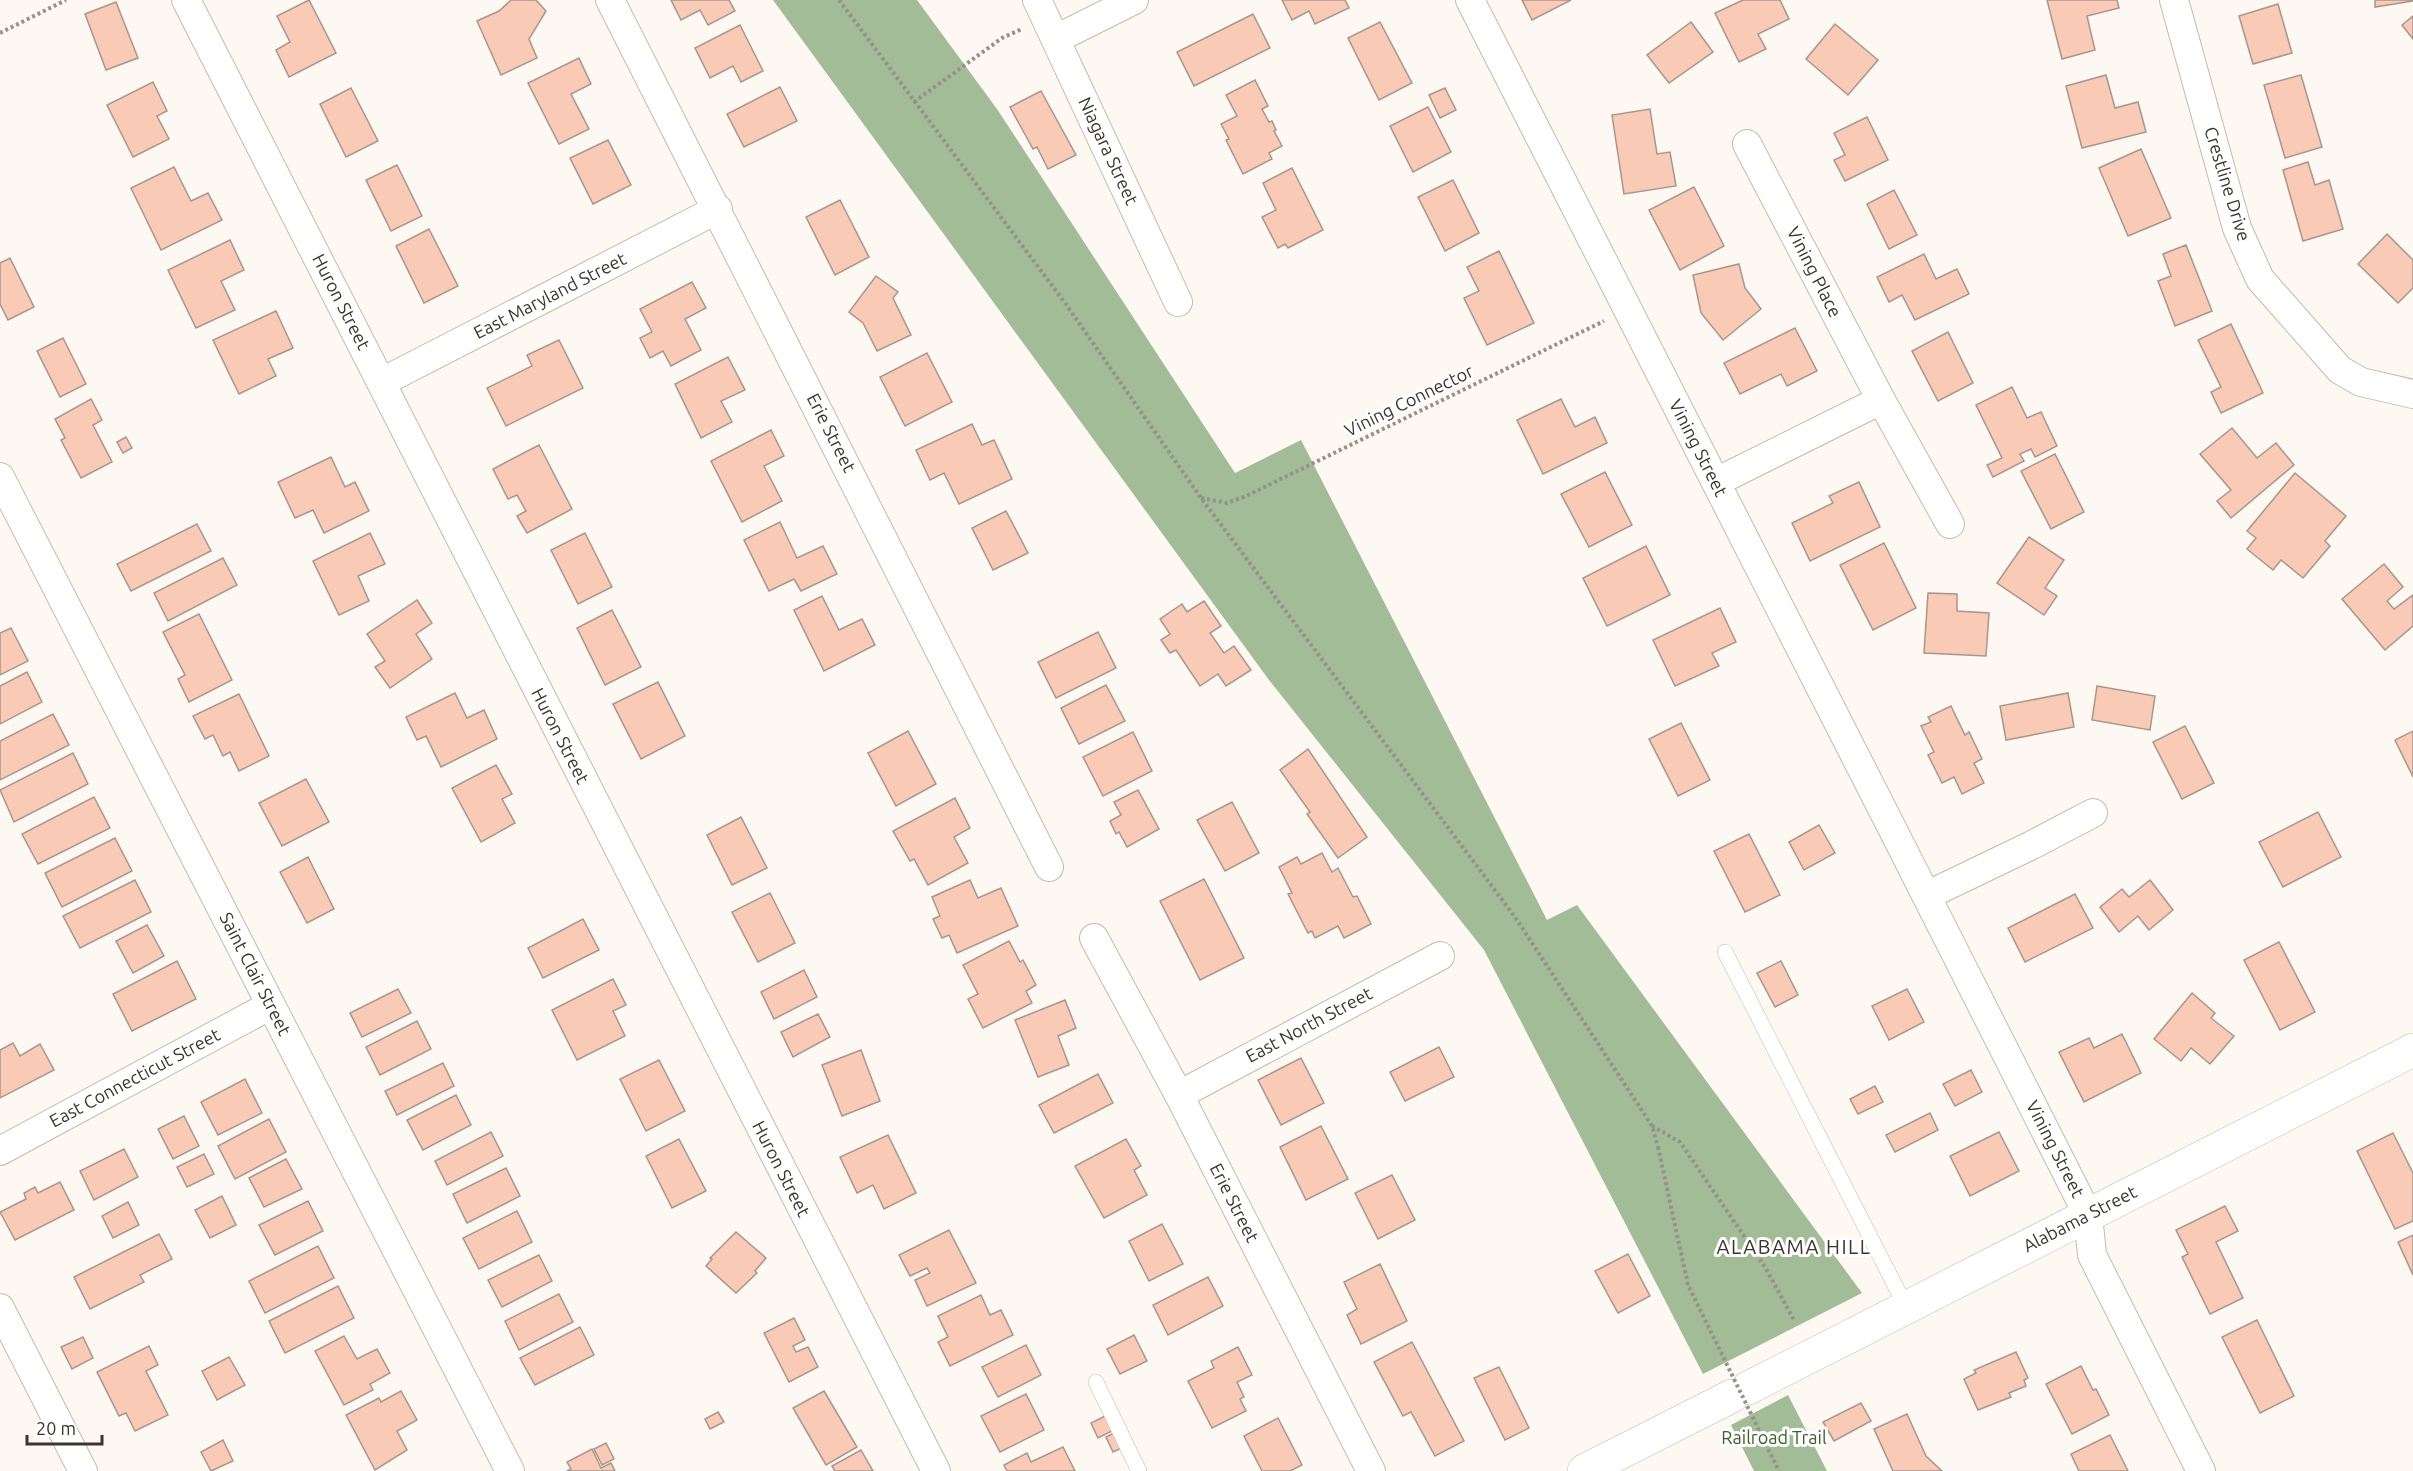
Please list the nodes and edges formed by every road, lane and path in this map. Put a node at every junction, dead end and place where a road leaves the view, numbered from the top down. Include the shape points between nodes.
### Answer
1 (66, 0) edge
2 (186, 0) edge
3 (610, 0) edge
4 (839, 0) edge
5 (1134, 0) edge
6 (1470, 0) edge
7 (2174, 0) edge
8 (1046, 19) edge
9 (0, 33) edge
10 (914, 102) junction
11 (1748, 144) dead end
12 (718, 209) junction
13 (1178, 302) dead end
14 (1627, 310) junction
15 (382, 382) junction
16 (2413, 394) edge
17 (1881, 400) junction
18 (0, 477) edge
19 (1716, 482) junction
20 (1201, 498) junction
21 (1950, 524) dead end
22 (2093, 813) dead end
23 (1049, 867) dead end
24 (1928, 895) junction
25 (1094, 938) dead end
26 (1725, 952) dead end
27 (1440, 956) dead end
28 (271, 1005) junction
29 (2413, 1050) edge
30 (1179, 1095) junction
31 (1652, 1126) junction
32 (0, 1151) edge
33 (2088, 1215) junction
34 (1906, 1307) junction
35 (0, 1308) edge
36 (1794, 1320) dead end
37 (1096, 1382) dead end
38 (83, 1471) edge
39 (510, 1471) edge
40 (936, 1471) edge
41 (1139, 1471) edge
42 (1371, 1471) edge
43 (1584, 1471) edge
44 (1779, 1471) edge
45 (2201, 1471) edge

1 - 9 path
2 - 15 street, Huron Street
3 - 12 street, Erie Street
4 - 10 path
5 - 8 street
6 - 14 street, Vining Street
7 - 16 street, Crestline Drive via 2237,228 2260,279 2340,370 2361,382
8 - 10 path via 1002,38
8 - 13 street, Niagara Street
10 - 20 path via 1065,303
11 - 17 street, Vining Place
12 - 15 street, East Maryland Street
12 - 23 street, Erie Street
14 - 19 street, Vining Street
14 - 20 path, Vining Connector via 1246,496 1227,503
15 - 40 street, Huron Street
17 - 19 street
17 - 21 street, Vining Place
18 - 28 street, Saint Clair Street
19 - 24 street, Vining Street
20 - 31 path via 1515,917
22 - 24 street
24 - 33 street, Vining Street
25 - 30 street, Erie Street
26 - 34 lane
27 - 30 street, East North Street
28 - 32 street, East Connecticut Street
28 - 39 street, Saint Clair Street
29 - 33 main road, Alabama Street
30 - 42 street, Erie Street
31 - 36 path via 1680,1142 1765,1267
31 - 44 path, bridge via 1688,1285
33 - 34 main road, Alabama Street
33 - 45 street, Vining Street via 2092,1255
34 - 43 main road, Alabama Street
35 - 38 street
37 - 41 lane

